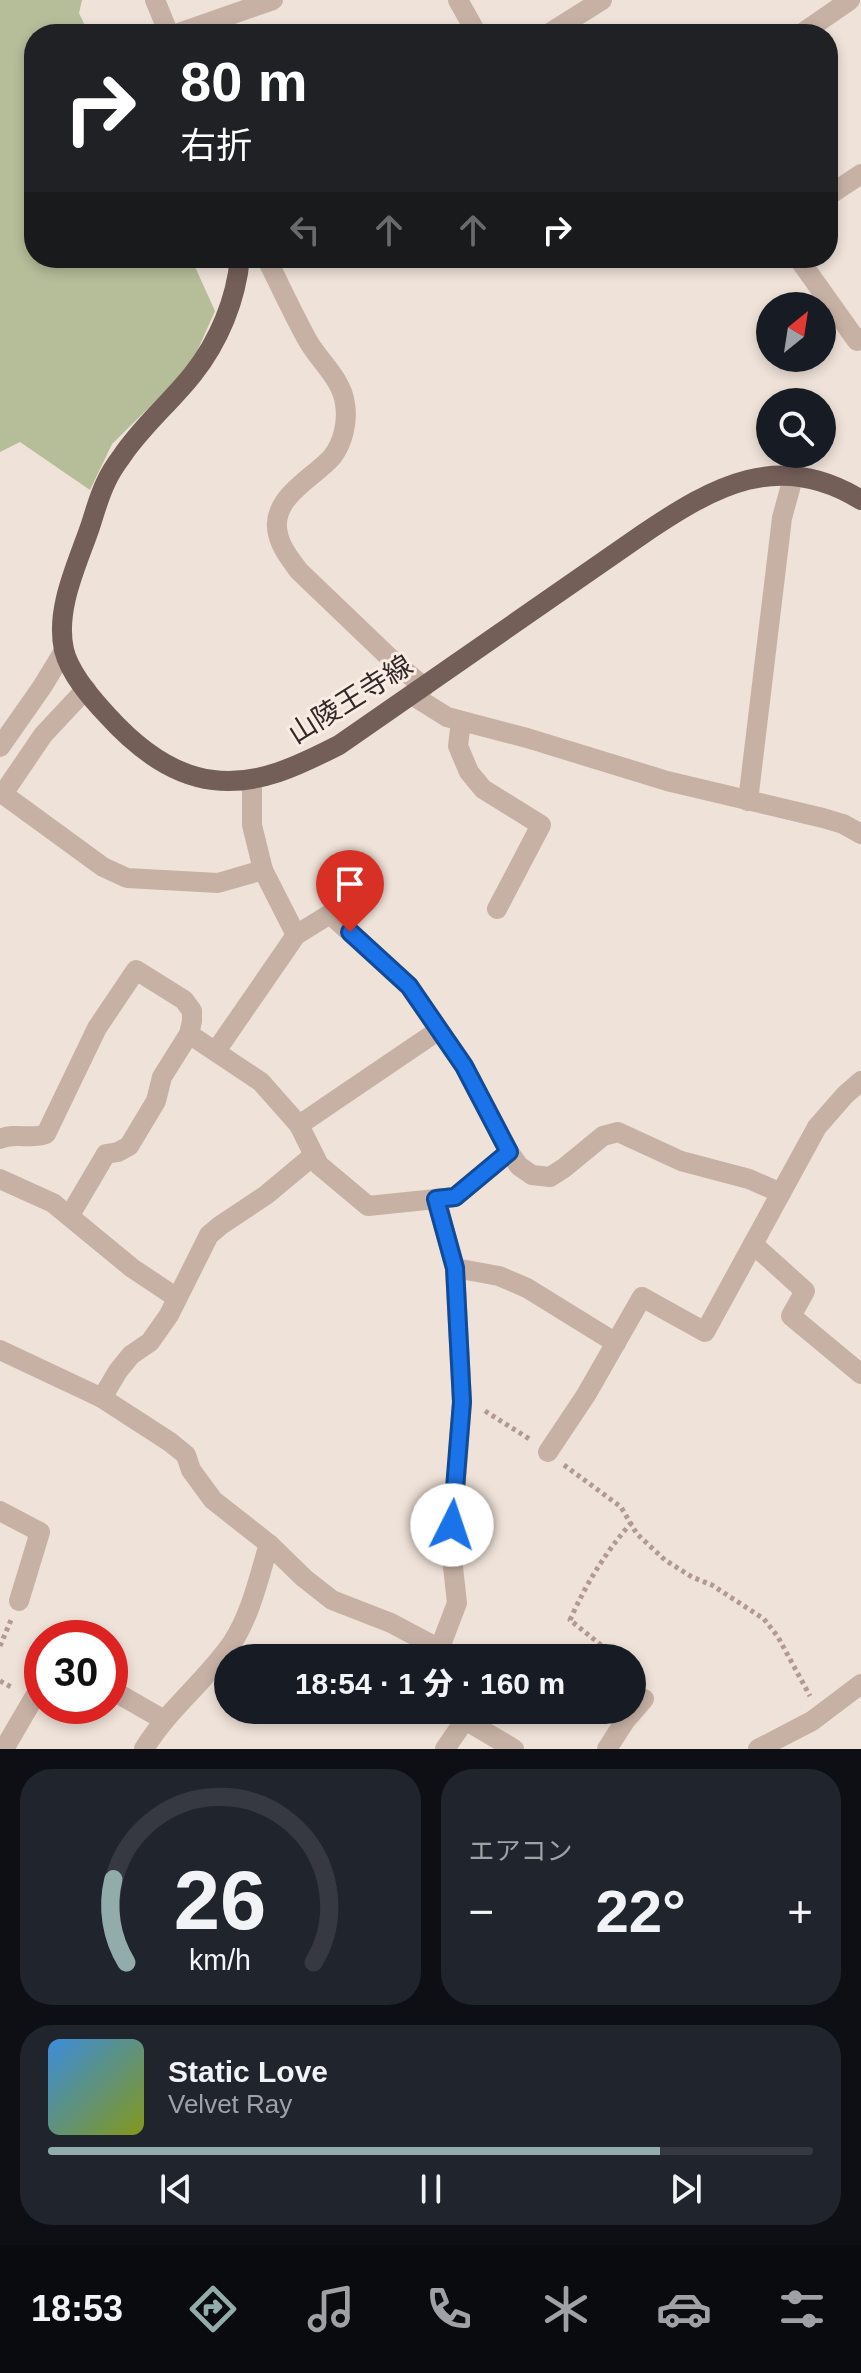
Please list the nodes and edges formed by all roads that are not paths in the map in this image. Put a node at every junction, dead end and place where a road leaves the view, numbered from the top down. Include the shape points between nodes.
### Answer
1 (155, 0) edge
2 (273, 0) edge
3 (458, 0) edge
4 (602, 0) edge
5 (850, 0) edge
6 (165, 24) edge
7 (205, 24) edge
8 (471, 24) edge
9 (564, 24) edge
10 (815, 24) edge
11 (861, 174) edge
12 (838, 189) edge
13 (239, 268) edge
14 (271, 268) edge
15 (805, 268) edge
16 (861, 338) edge
17 (794, 474) junction
18 (861, 500) edge
19 (64, 651) junction
20 (86, 689) junction
21 (418, 691) junction
22 (461, 721) junction
23 (0, 747) edge
24 (252, 780) junction
25 (748, 801) junction
26 (861, 834) edge
27 (263, 870) junction
28 (497, 909) dead end
29 (296, 935) junction
30 (439, 1030) junction
31 (189, 1034) junction
32 (216, 1051) junction
33 (861, 1081) edge
34 (299, 1125) junction
35 (0, 1139) edge
36 (509, 1152) junction
37 (314, 1155) junction
38 (0, 1179) edge
39 (781, 1193) junction
40 (436, 1199) junction
41 (70, 1215) junction
42 (753, 1244) junction
43 (455, 1268) junction
44 (177, 1298) junction
45 (616, 1343) junction
46 (0, 1350) edge
47 (861, 1374) edge
48 (102, 1398) junction
49 (548, 1452) road end
50 (0, 1511) edge
51 (269, 1544) junction
52 (19, 1601) dead end
53 (424, 1644) edge
54 (441, 1644) edge
55 (861, 1684) edge
56 (128, 1699) edge
57 (24, 1715) edge
58 (164, 1720) junction
59 (456, 1724) edge
60 (474, 1724) edge
61 (623, 1724) edge
62 (4, 1749) edge
63 (144, 1749) edge
64 (445, 1749) edge
65 (514, 1749) edge
66 (607, 1749) edge
67 (758, 1749) edge

1 - 6 street
2 - 7 street
3 - 8 street
4 - 9 street
5 - 10 street
11 - 12 street
13 - 19 main road, 山陵王寺線 via 214,346 134,439 105,483 66,597
14 - 21 street via 310,343 337,380 346,405 341,440 333,455 287,500 279,514 278,534 299,571
15 - 16 street via 857,341
17 - 18 main road, 山陵王寺線 via 822,480
17 - 21 main road, 山陵王寺線 via 748,479 679,509
17 - 25 street via 782,518
19 - 20 main road, 山陵王寺線
19 - 23 street
20 - 24 main road, 山陵王寺線 via 125,735 151,756 186,774
20 - 27 street via 43,735 3,794 103,867 127,878 218,883
21 - 22 street via 447,717
21 - 24 main road, 山陵王寺線 via 339,745
22 - 25 street
22 - 28 street via 458,746 469,772 483,789 541,825
24 - 27 street via 252,825
25 - 26 street via 823,818
27 - 29 street
29 - 30 street via 330,914 409,986
29 - 32 street
30 - 34 street
30 - 36 street
31 - 32 street
31 - 35 street via 192,1011 184,1000 136,970 97,1028 46,1134
31 - 41 street via 129,1146 106,1154
32 - 34 street via 261,1082
33 - 39 street via 817,1127
34 - 37 street
36 - 39 street via 532,1175 550,1177 603,1136 618,1132 681,1161
36 - 40 street via 455,1197
37 - 40 street via 368,1206
37 - 44 street via 209,1235
38 - 41 street
39 - 42 street
40 - 43 street
41 - 44 street
42 - 45 street via 705,1332 642,1297
42 - 47 street via 805,1291 791,1316
43 - 45 street via 499,1276 527,1288
43 - 54 street via 462,1402 451,1549 457,1603
44 - 48 street via 150,1342 131,1355
45 - 49 street
46 - 48 street
48 - 51 street via 186,1455 213,1500
50 - 52 street via 40,1532
51 - 53 street via 332,1600 391,1623
51 - 58 street via 246,1617 232,1643
55 - 67 street via 820,1715
56 - 58 street
57 - 62 street
58 - 63 street
59 - 64 street
60 - 65 street
61 - 66 street

